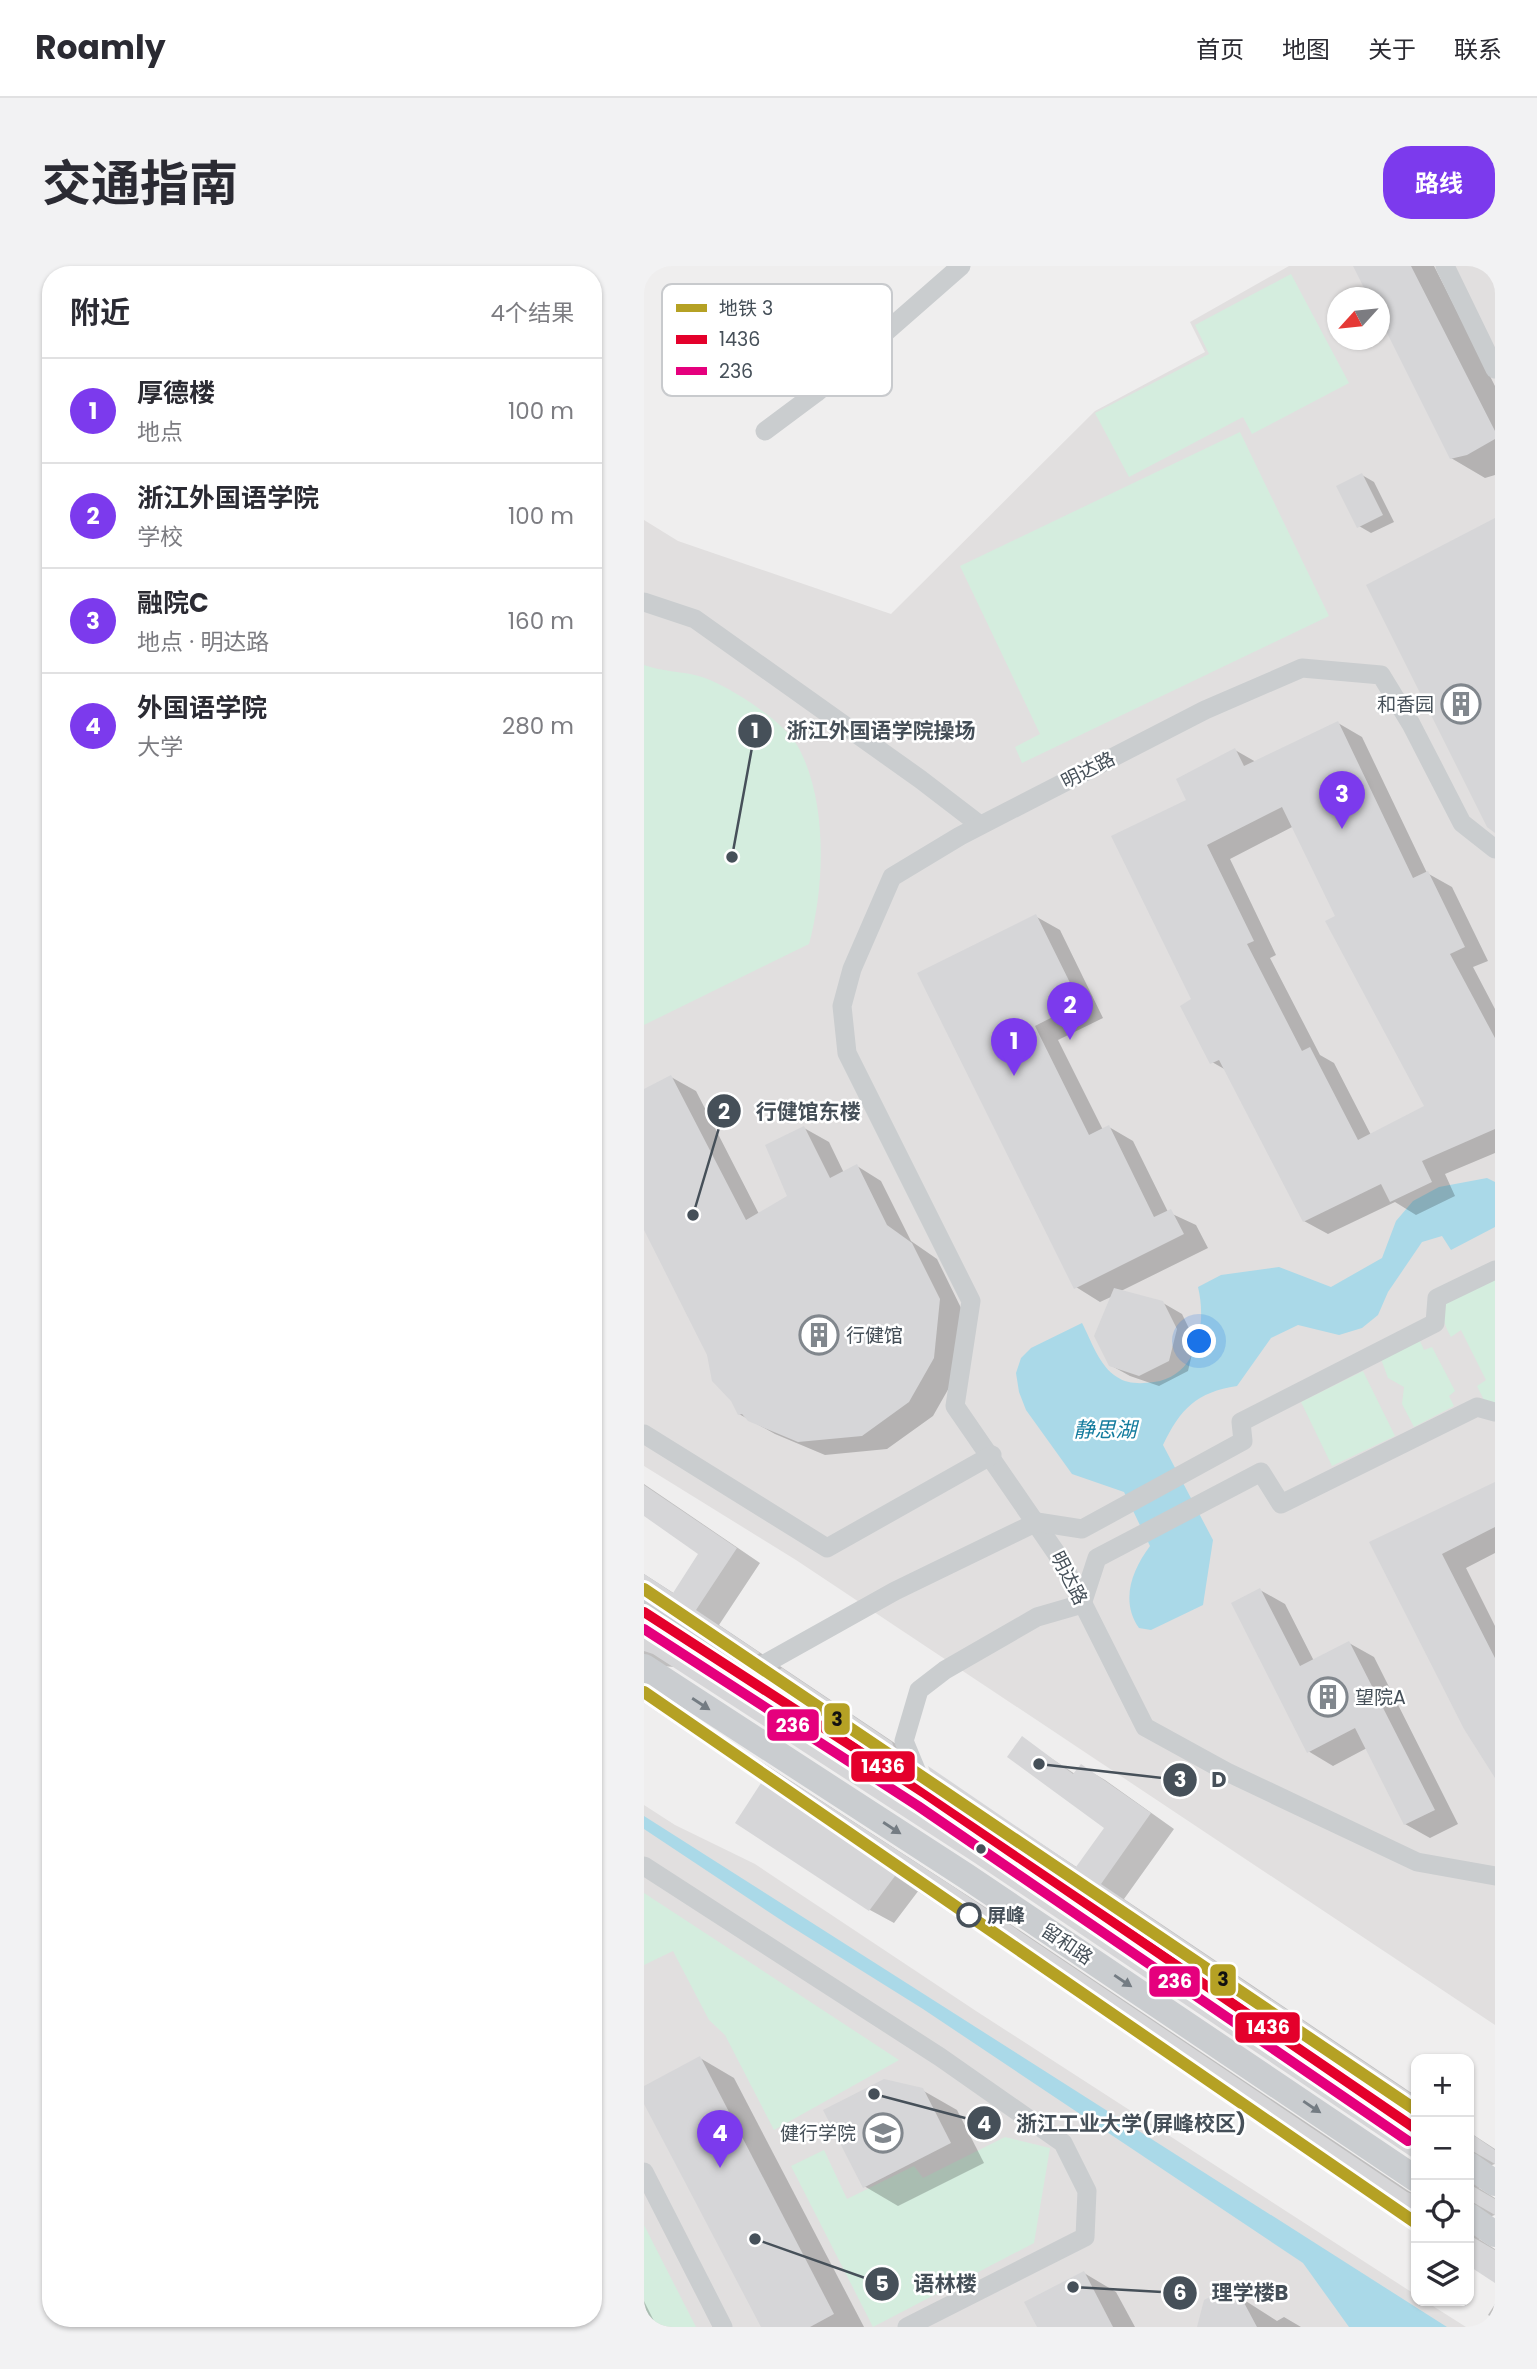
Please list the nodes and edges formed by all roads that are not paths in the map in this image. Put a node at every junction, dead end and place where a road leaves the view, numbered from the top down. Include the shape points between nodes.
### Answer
1 (961, 266) edge
2 (1445, 266) edge
3 (892, 326) edge
4 (1495, 369) edge
5 (812, 396) edge
6 (765, 431) dead end
7 (644, 602) edge
8 (980, 825) junction
9 (1495, 849) edge
10 (1495, 1270) edge
11 (1495, 1412) edge
12 (644, 1434) edge
13 (992, 1455) junction
14 (1038, 1522) junction
15 (1082, 1604) junction
16 (644, 1612) edge
17 (644, 1667) edge
18 (745, 1675) junction
19 (926, 1794) junction
20 (644, 1866) edge
21 (1495, 1876) edge
22 (1411, 2127) edge
23 (1474, 2168) edge
24 (644, 2172) edge
25 (1411, 2176) edge
26 (1495, 2183) edge
27 (649, 2195) edge
28 (1474, 2219) edge
29 (1495, 2234) edge
30 (723, 2327) edge
31 (907, 2327) edge

1 - 3 street
2 - 4 street
5 - 6 street
7 - 8 street via 695,619
8 - 9 street, 明达路 via 1205,710 1302,668 1381,675 1462,823
8 - 13 street, 明达路 via 892,877 852,969 842,1006 847,1053 971,1301 956,1406
10 - 14 street via 1437,1298 1435,1323 1241,1422 1243,1441 1082,1529
11 - 15 street via 1477,1407 1281,1504 1261,1472 1097,1558
12 - 13 street via 827,1548
13 - 14 street, 明达路
14 - 15 street, 明达路
14 - 18 street via 895,1591
15 - 19 street via 1037,1617 919,1690 904,1741
15 - 21 street, 明达路 via 1145,1727 1227,1772 1417,1863
16 - 18 main road
17 -> 25 main road, 留和路 via 966,1876
18 - 19 main road
19 - 22 main road
20 - 31 street via 940,2057 1063,2143 1087,2191 1085,2237
23 - 26 main road
24 - 27 street
27 - 30 street
28 - 29 main road

